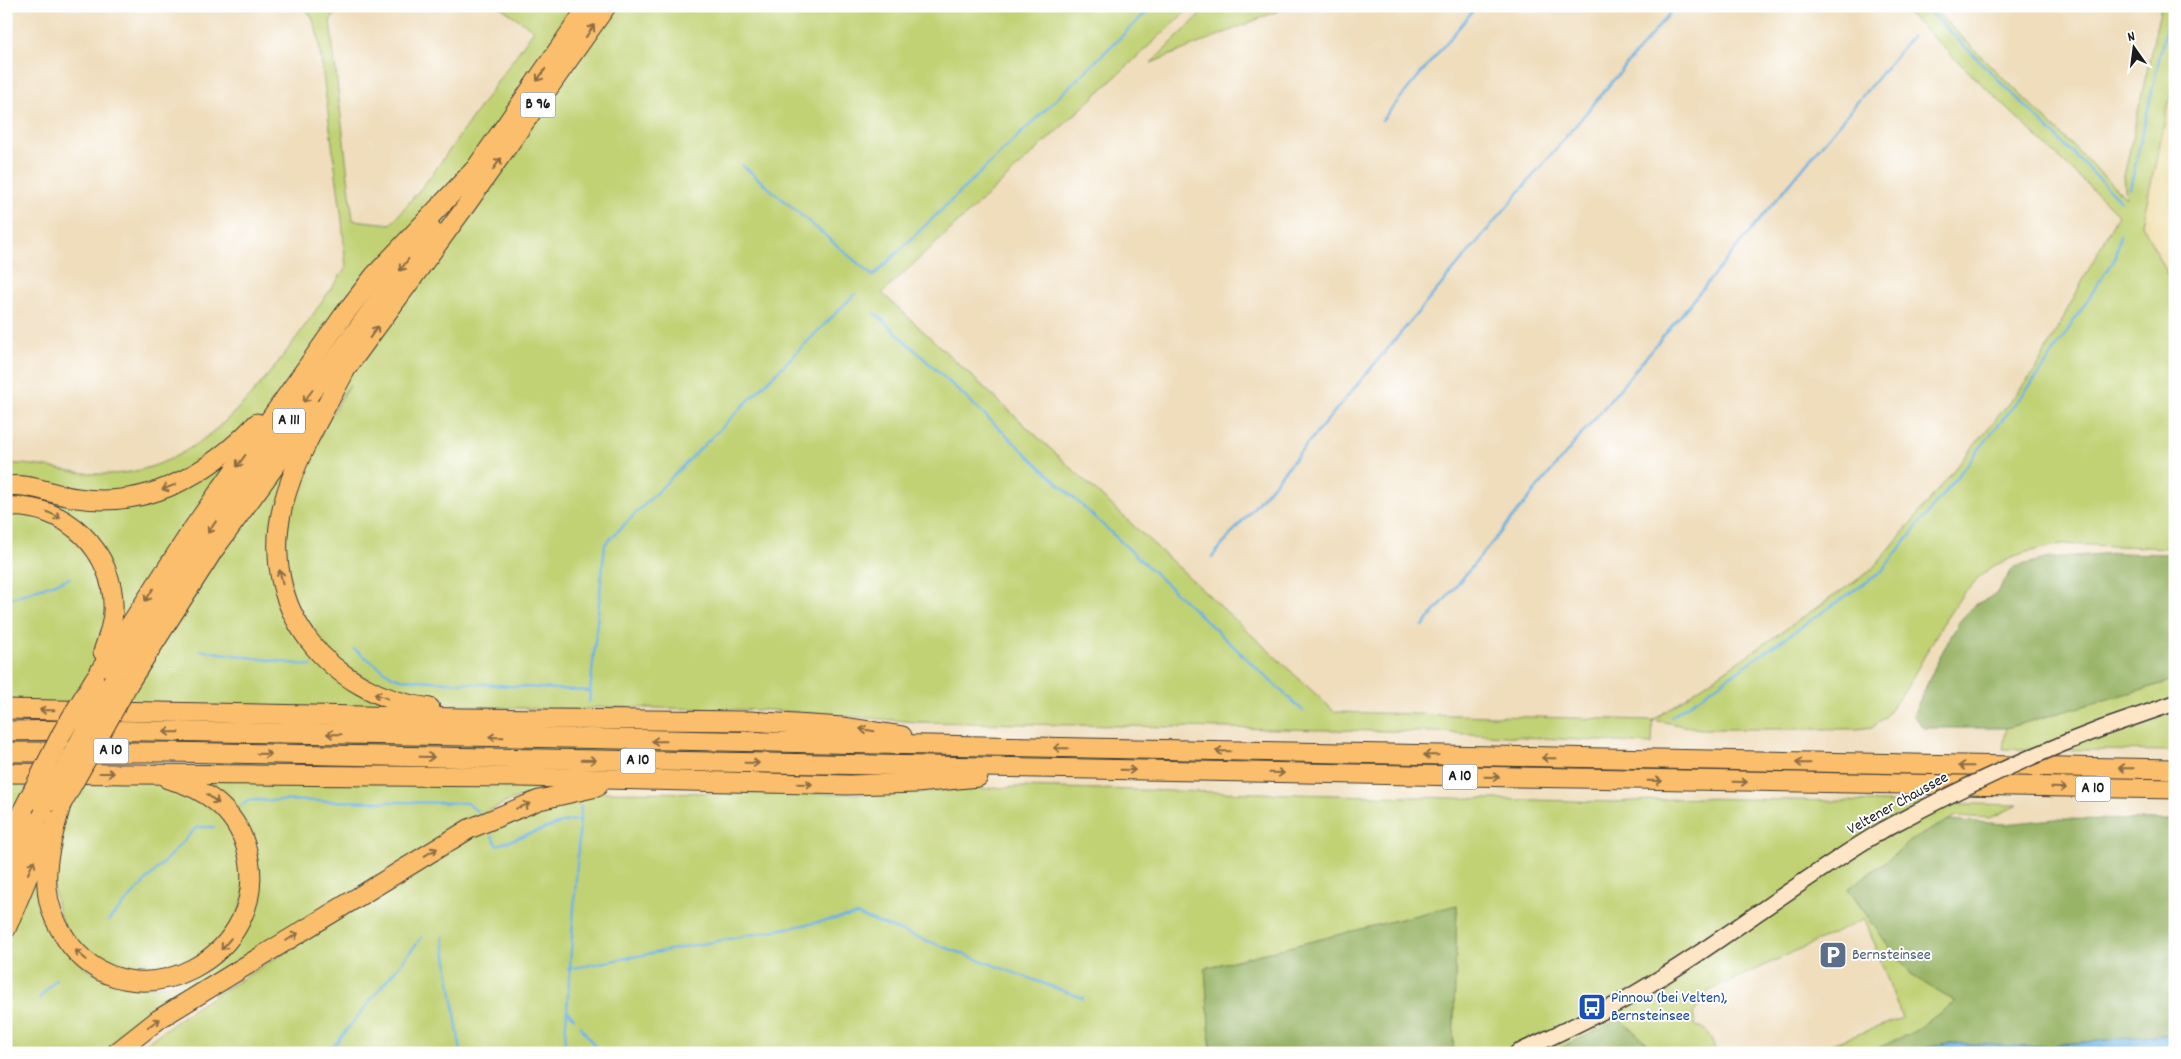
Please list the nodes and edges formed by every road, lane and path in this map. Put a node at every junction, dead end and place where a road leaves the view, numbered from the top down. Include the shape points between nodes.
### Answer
1 (588, 6) edge
2 (607, 6) edge
3 (474, 170) junction
4 (345, 371) junction
5 (299, 379) junction
6 (6, 486) edge
7 (6, 507) edge
8 (94, 680) junction
9 (122, 681) junction
10 (2175, 703) edge
11 (6, 709) edge
12 (550, 717) junction
13 (6, 731) edge
14 (967, 747) junction
15 (6, 752) edge
16 (1062, 768) junction
17 (2175, 769) edge
18 (6, 773) edge
19 (135, 773) junction
20 (721, 782) junction
21 (2175, 789) edge
22 (53, 806) junction
23 (6, 847) edge
24 (6, 888) edge
25 (6, 929) edge
26 (116, 1053) edge
27 (1517, 1053) edge

1 -> 3 highway, B 96
4 -> 2 highway, B 96
3 - 5 highway via 368,283
3 -> 9 highway, A 111 via 212,527 170,588
4 - 9 highway, A 111
12 -> 4 highway via 426,707 375,694 330,665 298,624 281,576 278,548 280,519 296,469
5 -> 6 highway via 223,456 191,477 152,493 132,497 78,498 40,488
5 -> 8 highway via 189,534
7 -> 8 highway via 30,508 58,517 83,535 103,561 111,585 114,612
8 - 23 highway, bridge via 62,733
9 - 22 highway, A 111, bridge
10 - 27 main road, Veltener Chaussee, bridge via 2014,763 1947,795 1808,877 1660,978 1590,1018
12 -> 11 highway
14 -> 12 highway via 813,724
14 -> 13 highway, A 10
17 -> 14 highway, A 10
15 -> 16 highway, A 10
20 -> 16 highway via 893,784
16 -> 21 highway, A 10
18 -> 19 highway
19 - 20 highway
19 -> 22 highway via 183,783 212,798 230,815 248,853 250,892 241,920 220,950 185,974 155,980 125,978 95,966 69,944 51,910 46,885
26 -> 20 highway via 159,1019 478,824 539,800 586,789 628,784
22 - 24 highway, A 111 via 28,837
25 -> 22 highway, A 111 via 50,824

